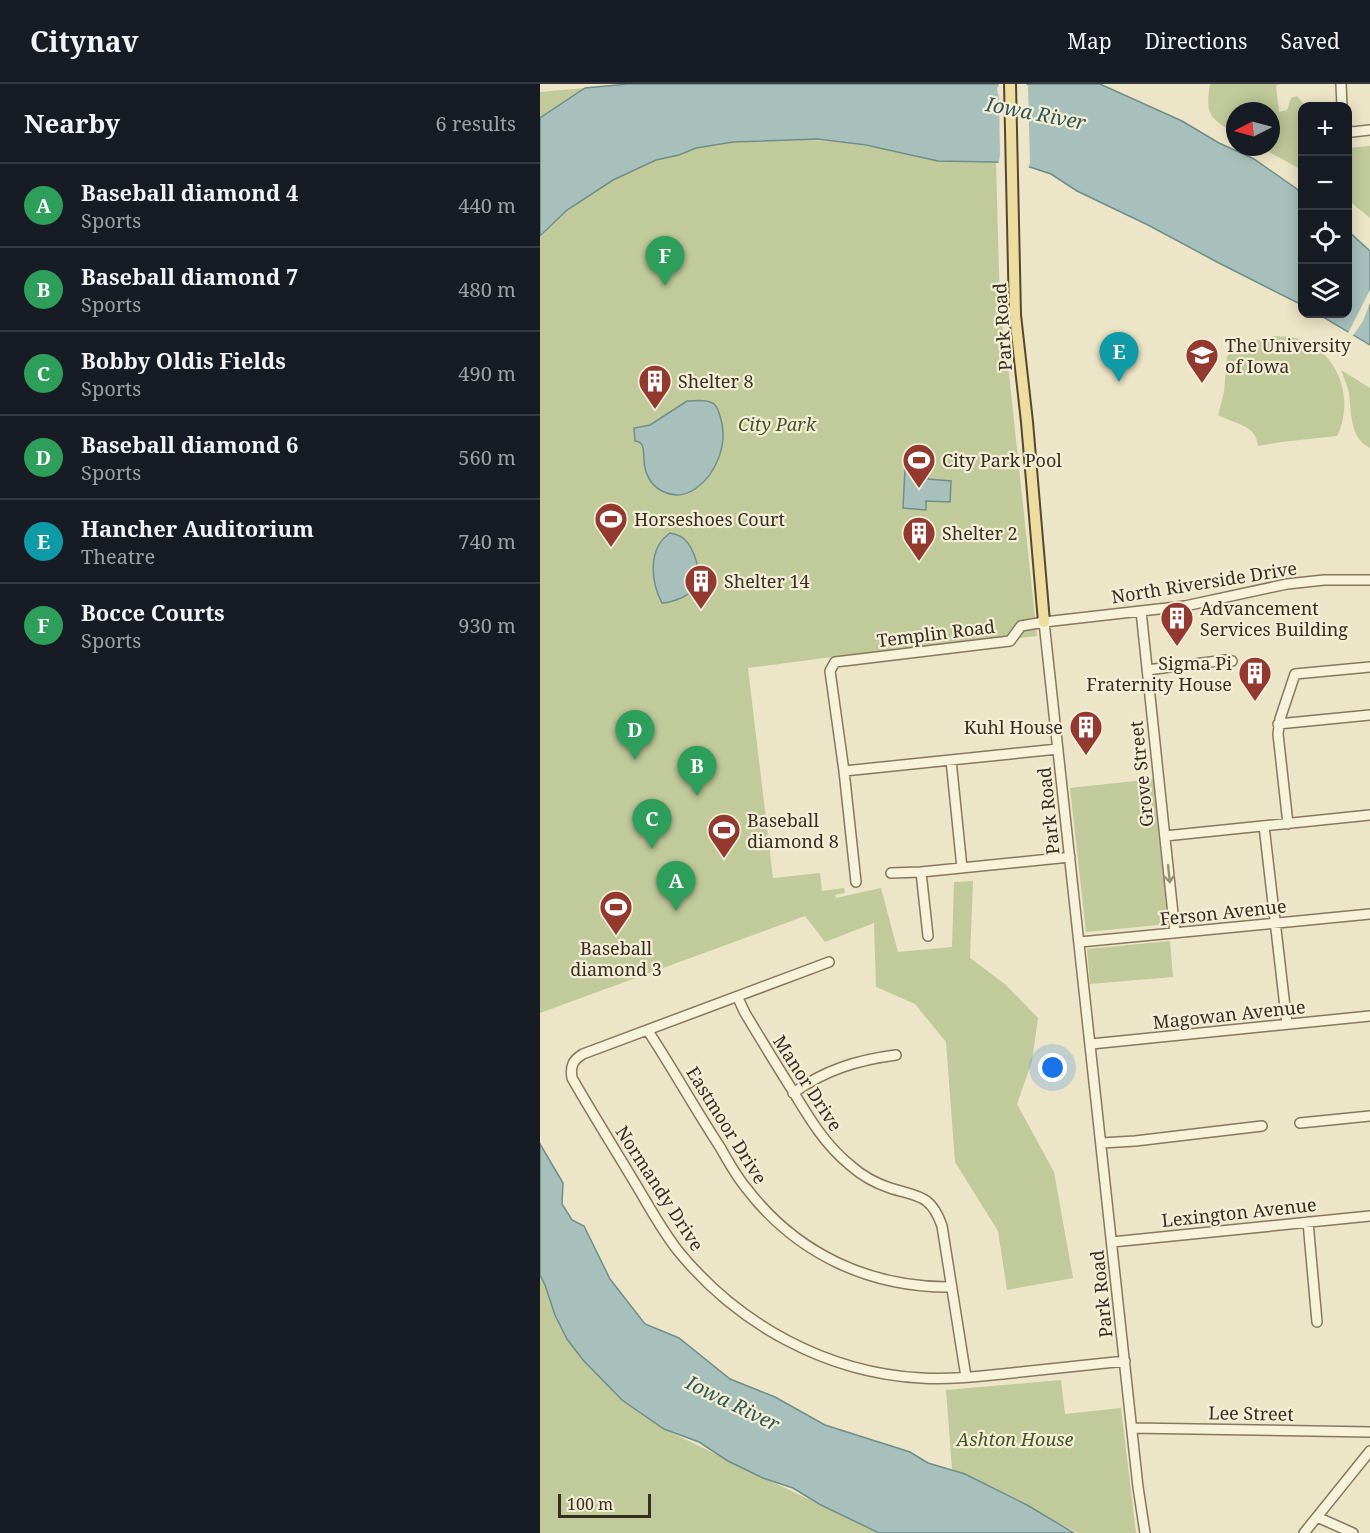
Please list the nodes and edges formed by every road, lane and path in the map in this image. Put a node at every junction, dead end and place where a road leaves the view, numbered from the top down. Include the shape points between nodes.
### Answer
1 (1010, 84) edge
2 (1341, 84) edge
3 (1342, 102) edge
4 (1370, 130) edge
5 (1352, 132) edge
6 (1370, 580) edge
7 (1141, 611) junction
8 (1044, 622) junction
9 (1232, 661) dead end
10 (1370, 667) edge
11 (1147, 670) junction
12 (1370, 715) edge
13 (1278, 724) junction
14 (1058, 749) junction
15 (951, 760) junction
16 (844, 771) junction
17 (1370, 816) edge
18 (1288, 824) junction
19 (1264, 826) junction
20 (1165, 836) junction
21 (1070, 857) junction
22 (962, 868) junction
23 (921, 872) junction
24 (891, 873) dead end
25 (856, 882) dead end
26 (1370, 914) edge
27 (1276, 923) junction
28 (1175, 933) junction
29 (928, 936) dead end
30 (1080, 942) junction
31 (829, 962) dead end
32 (738, 998) junction
33 (1370, 1016) edge
34 (1287, 1024) junction
35 (648, 1031) junction
36 (1091, 1044) junction
37 (896, 1055) dead end
38 (793, 1093) junction
39 (1370, 1116) edge
40 (1300, 1123) dead end
41 (1262, 1126) dead end
42 (1101, 1143) junction
43 (1370, 1216) edge
44 (1308, 1222) junction
45 (1112, 1242) junction
46 (952, 1287) junction
47 (1317, 1322) dead end
48 (1125, 1361) junction
49 (966, 1377) junction
50 (1132, 1428) junction
51 (1370, 1432) edge
52 (1370, 1452) edge
53 (1317, 1517) junction
54 (1145, 1533) edge
55 (1304, 1533) edge
56 (1353, 1533) edge

1 - 8 main road, Park Road via 1015,315
2 - 3 street
4 - 5 street
6 - 7 street, North Riverside Drive via 1287,584 1185,606
7 - 8 street, North Riverside Drive
7 - 11 street, Grove Street
8 - 14 street, Park Road
8 - 16 street, Templin Road via 1021,627 1010,641 840,661 832,666
9 - 11 street
10 - 13 street via 1294,674
11 - 20 street, Grove Street
12 - 13 street
13 - 18 street
14 - 15 street
14 - 21 street, Park Road
15 - 16 street
15 - 22 street
16 - 25 street
17 - 18 street
18 - 19 street
19 - 20 street
19 - 27 street
20 -> 28 street, Grove Street
21 - 22 street
21 - 30 street, Park Road
22 - 23 street
23 - 24 street
23 - 29 street
26 - 27 street, Ferson Avenue
27 - 28 street, Ferson Avenue
27 - 34 street
28 - 30 street, Ferson Avenue
30 - 36 street, Park Road
31 - 32 street, Normandy Drive
32 - 35 street, Normandy Drive
32 - 38 street, Manor Drive
33 - 34 street, Magowan Avenue
34 - 36 street, Magowan Avenue
35 - 46 street, Eastmoor Drive via 746,1188 783,1228 817,1253 854,1271 902,1284
35 - 49 street, Normandy Drive via 577,1058 571,1066 572,1078 655,1217 694,1269 752,1320 816,1355 857,1369 900,1377
36 - 42 street, Park Road
37 - 38 street via 840,1066
38 - 46 street, Manor Drive via 821,1136 848,1164 877,1183 922,1197 934,1207 942,1226
39 - 40 street
41 - 42 street
42 - 45 street, Park Road
43 - 44 street, Lexington Avenue
44 - 45 street, Lexington Avenue
44 - 47 street
45 - 48 street, Park Road
46 - 49 street, Manor Drive
48 - 49 street, Normandy Drive
48 - 50 street, Park Road
50 - 51 street, Lee Street
50 - 54 street, Park Road
52 - 53 street
53 - 55 street
53 - 56 street

